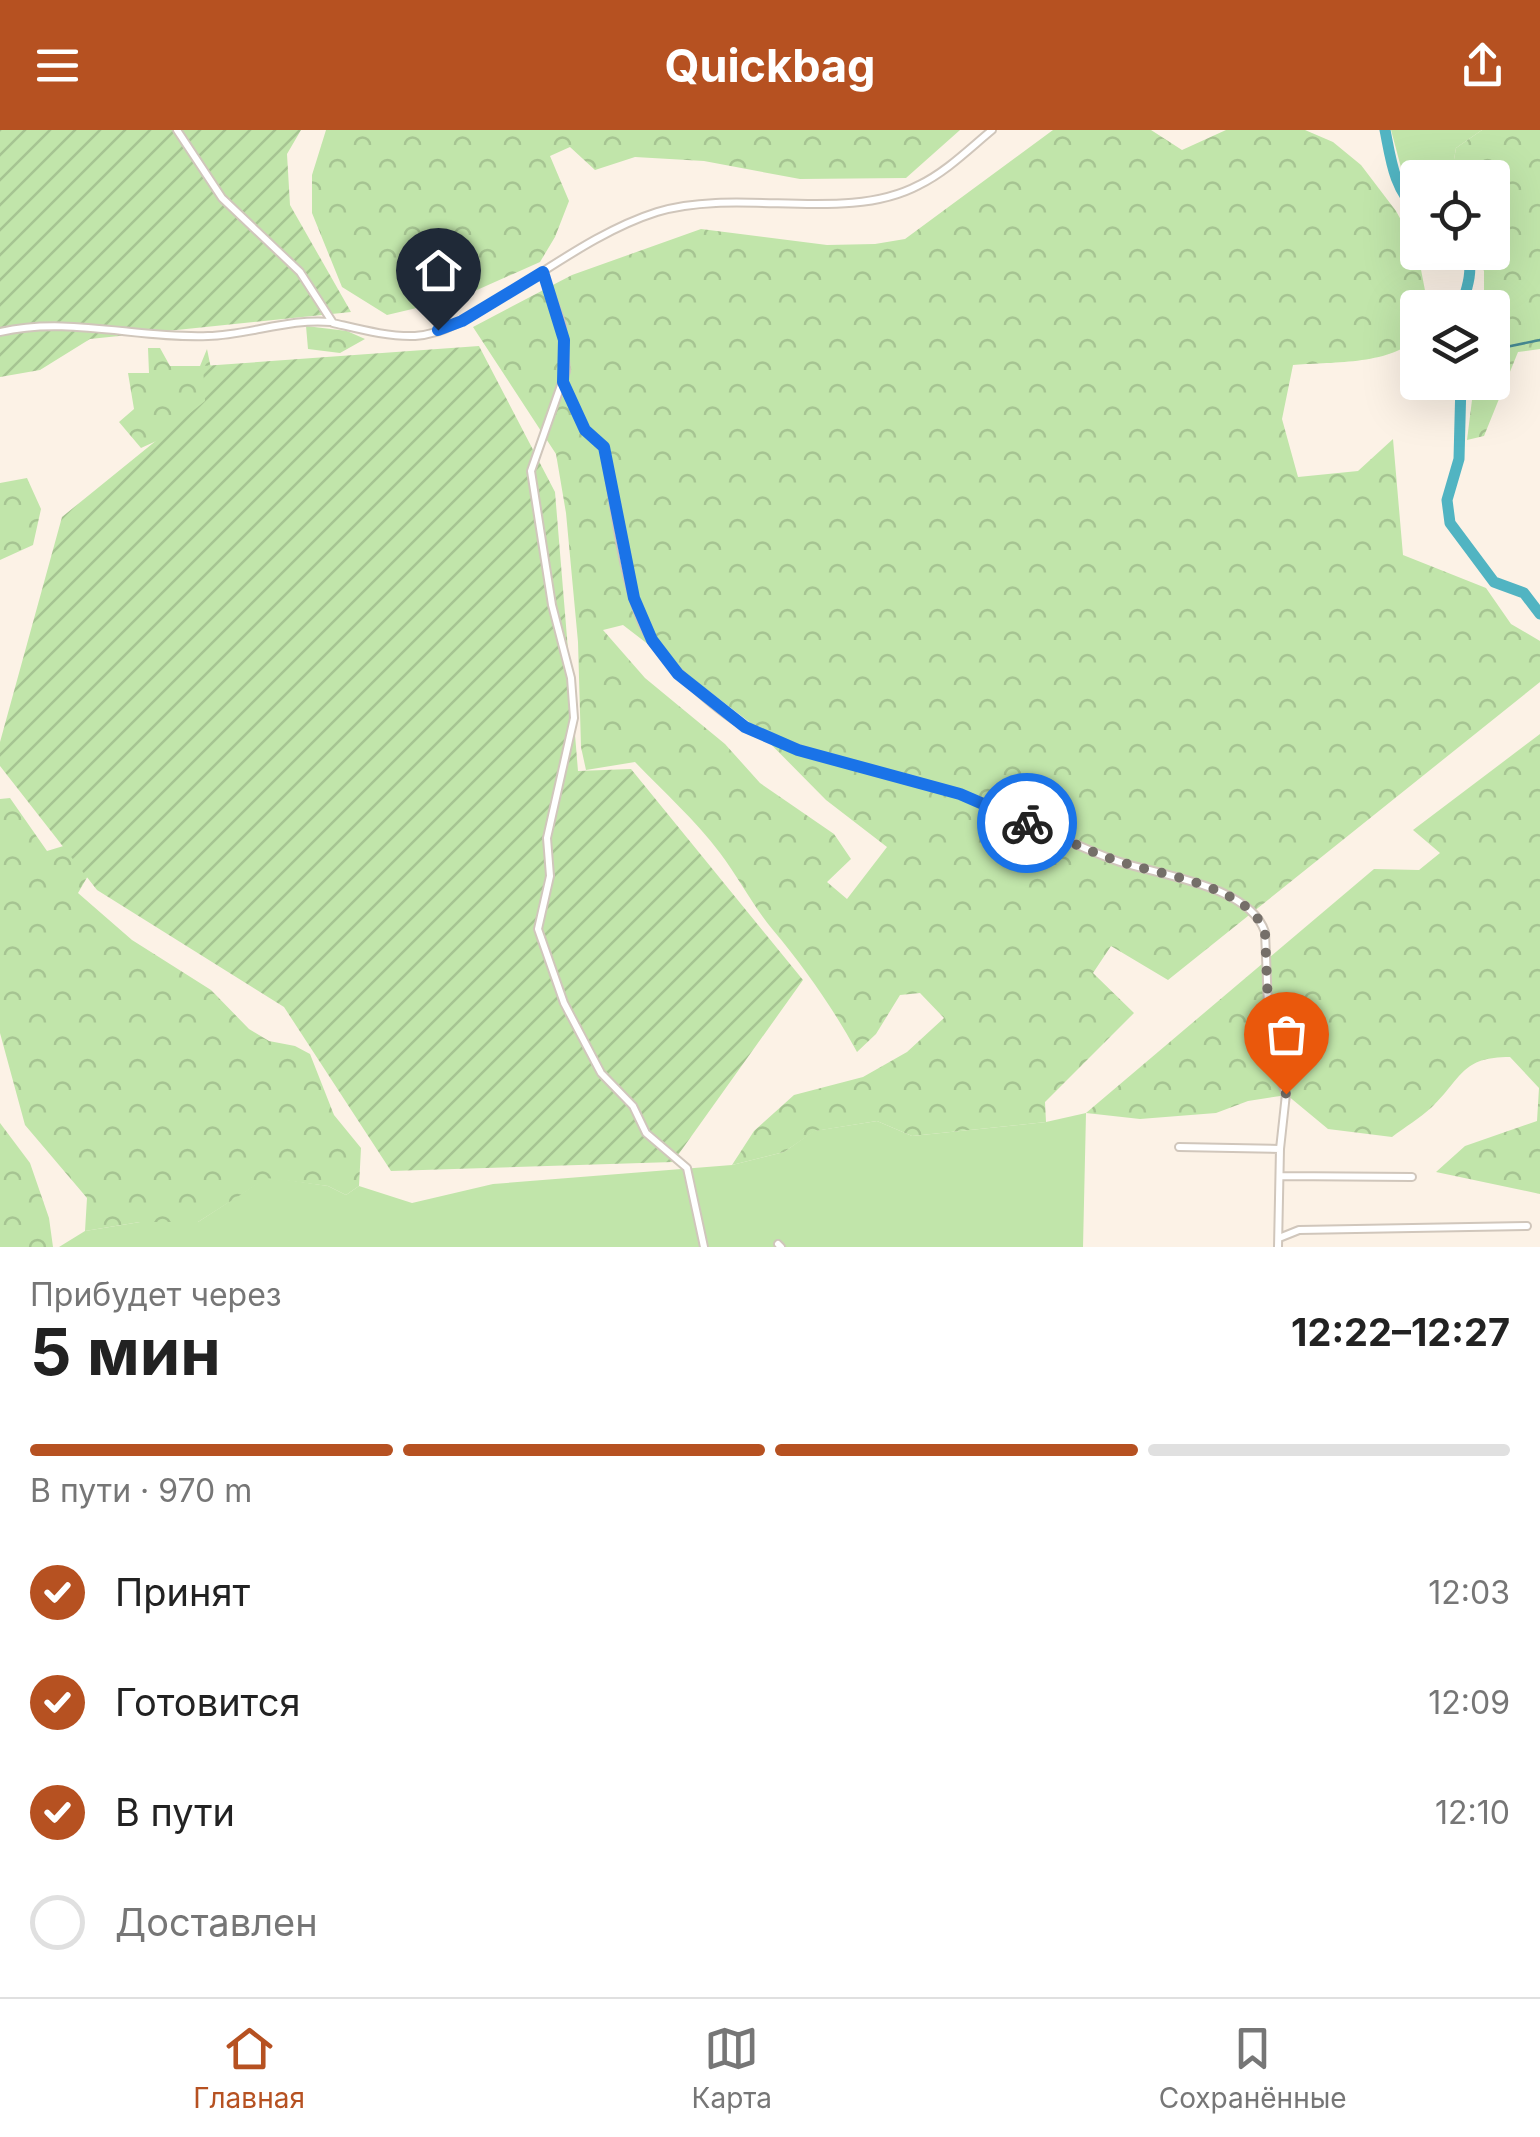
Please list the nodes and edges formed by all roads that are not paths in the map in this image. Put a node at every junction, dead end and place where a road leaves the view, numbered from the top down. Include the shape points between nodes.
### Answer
1 (177, 130) edge
2 (992, 130) edge
3 (543, 272) junction
4 (333, 322) junction
5 (0, 332) edge
6 (563, 382) junction
7 (1179, 1147) dead end
8 (1280, 1149) junction
9 (1281, 1176) junction
10 (1412, 1177) dead end
11 (1527, 1226) dead end
12 (1278, 1243) edge
13 (704, 1247) edge

1 - 4 street via 222,198 300,272
2 - 3 street via 919,186 894,194 844,203 689,204 626,224
3 - 4 street via 462,321 418,336
3 - 6 street via 564,340
4 - 5 street via 211,336 37,326
6 - 8 street via 585,430 604,447 634,598 652,640 678,674 745,727 798,750 960,794 1121,862 1219,891 1259,919 1270,1054 1286,1094
6 - 13 street via 532,471 574,718 547,838 550,876 538,929 600,1073 633,1106 646,1133 687,1168
7 - 8 street
8 - 9 street
9 - 10 street
9 - 12 street
11 - 12 street via 1298,1230

